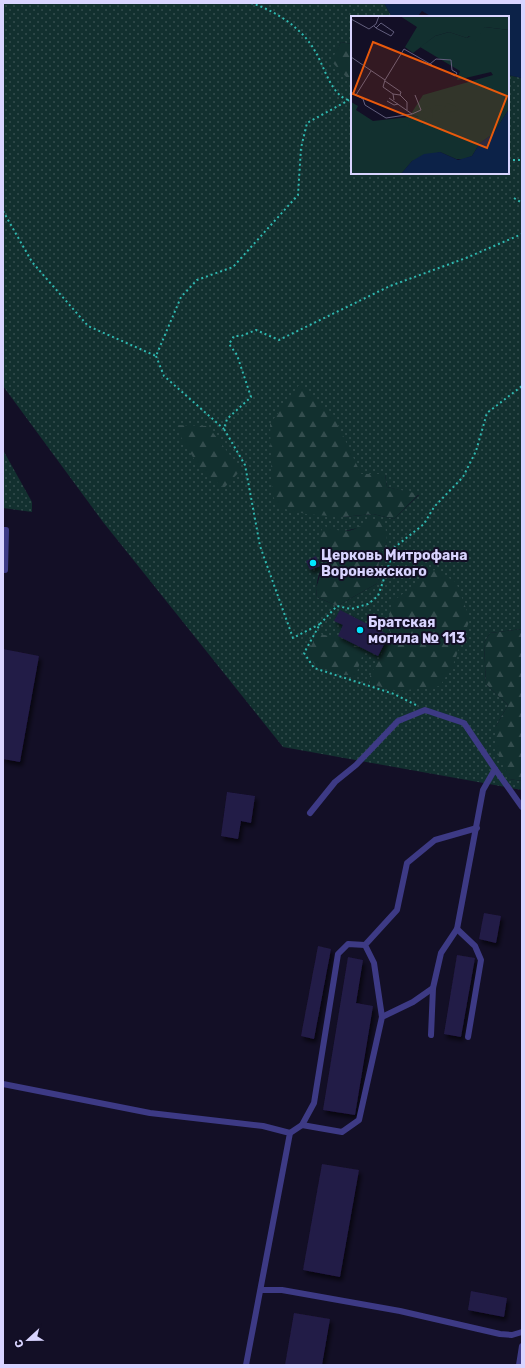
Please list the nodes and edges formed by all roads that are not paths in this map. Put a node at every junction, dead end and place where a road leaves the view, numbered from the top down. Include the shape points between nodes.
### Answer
1 (3, 530) edge
2 (5, 570) dead end
3 (495, 769) junction
4 (522, 807) edge
5 (310, 813) dead end
6 (477, 828) junction
7 (457, 929) junction
8 (365, 945) junction
9 (433, 988) junction
10 (382, 1017) junction
11 (431, 1035) dead end
12 (468, 1037) dead end
13 (3, 1084) edge
14 (302, 1125) junction
15 (290, 1133) junction
16 (261, 1290) junction
17 (522, 1332) edge
18 (522, 1346) edge
19 (246, 1365) edge
20 (519, 1365) edge

1 - 2 lane via 6,530
3 - 4 lane
3 - 5 lane via 464,723 426,710 398,721 356,765 335,782
3 - 6 lane via 483,790
6 - 7 lane
6 - 8 lane via 435,840 407,863 397,910
7 - 9 lane via 441,953
7 - 12 lane via 475,946 480,960
8 - 10 lane via 374,963
8 - 14 lane via 348,944 338,954 314,1103
9 - 10 lane via 413,1002
9 - 11 lane
10 - 14 lane via 359,1120 342,1132
13 - 15 lane via 150,1113 263,1126
14 - 15 lane
15 - 16 lane
16 - 17 lane via 282,1290 400,1311 500,1334 512,1335
16 - 19 lane
18 - 20 lane

